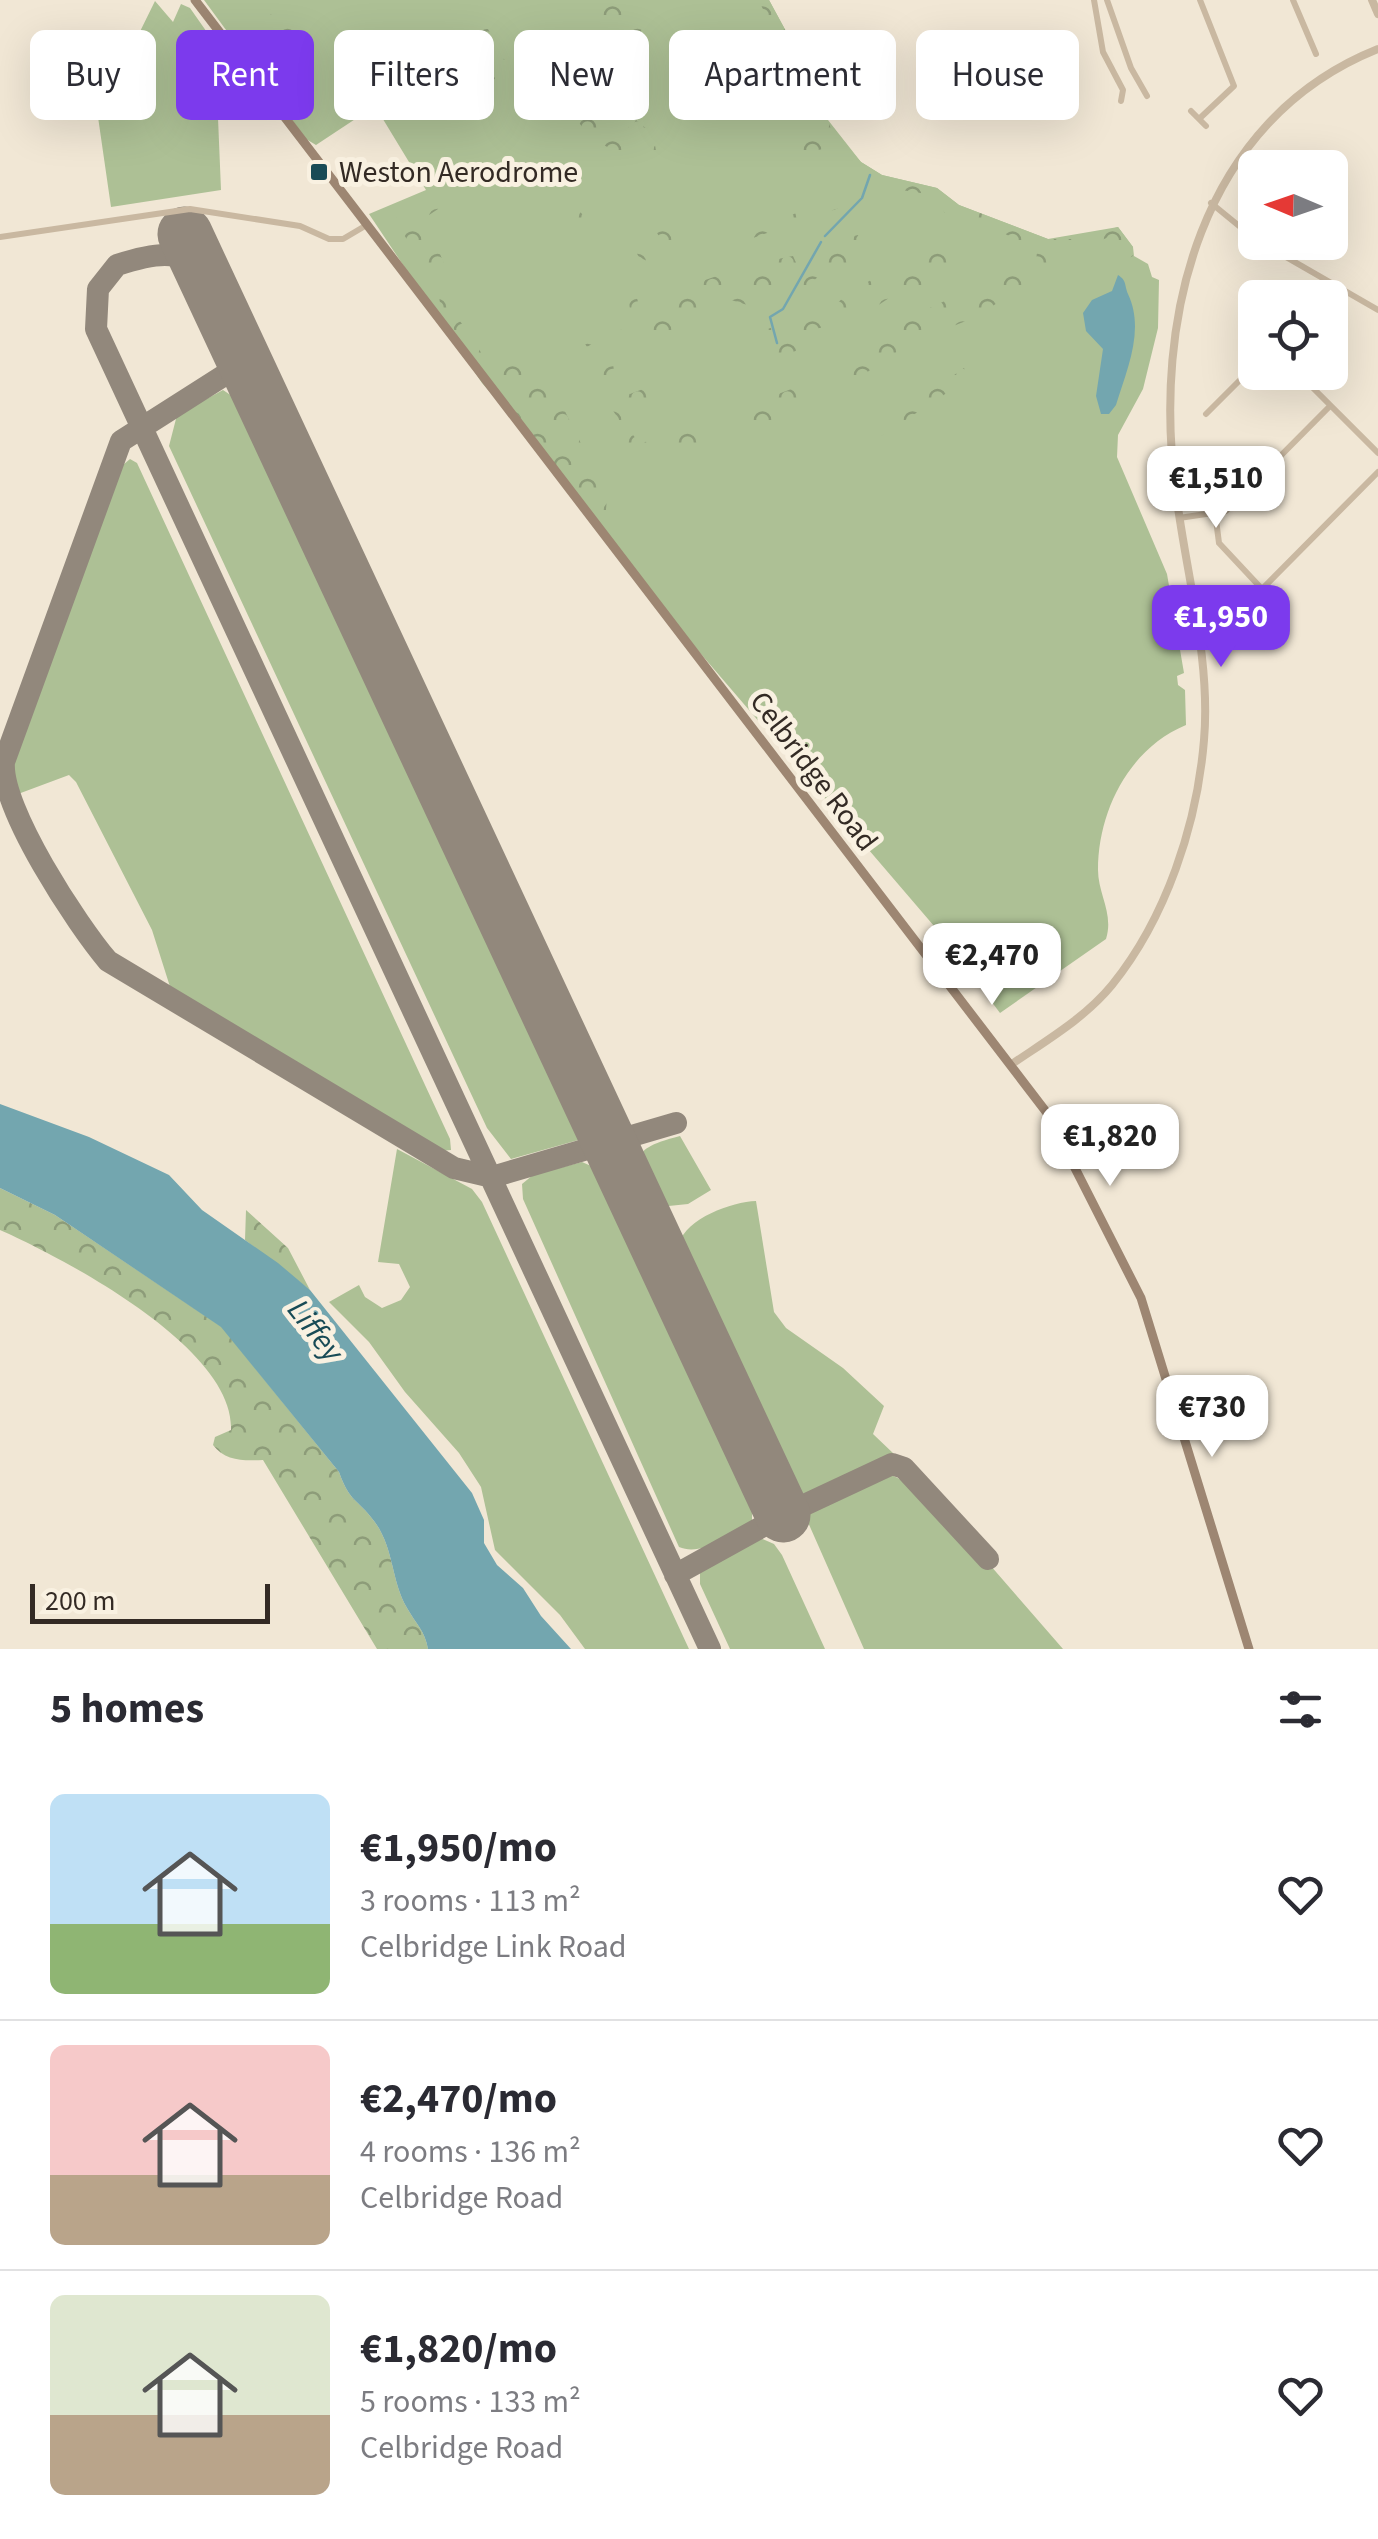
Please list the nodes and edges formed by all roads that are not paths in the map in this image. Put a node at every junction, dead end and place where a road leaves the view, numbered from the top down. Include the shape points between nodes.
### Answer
1 (194, 0) edge
2 (1094, 0) edge
3 (1107, 0) edge
4 (1372, 0) edge
5 (1202, 1) edge
6 (1296, 1) edge
7 (1378, 14) edge
8 (1378, 49) edge
9 (1316, 54) dead end
10 (1147, 96) dead end
11 (1121, 101) dead end
12 (1191, 111) dead end
13 (1199, 119) junction
14 (1206, 126) dead end
15 (1211, 202) junction
16 (1238, 224) edge
17 (364, 226) junction
18 (0, 237) edge
19 (1291, 260) edge
20 (1378, 310) edge
21 (1238, 382) edge
22 (1314, 390) edge
23 (1330, 406) junction
24 (1206, 414) dead end
25 (1378, 454) edge
26 (1378, 472) edge
27 (1215, 512) junction
28 (1179, 518) junction
29 (1012, 1064) junction
30 (1249, 1649) edge

1 - 17 main road, Celbridge Road
2 - 11 street
3 - 10 street
4 - 7 street
5 - 13 street via 1233,88
6 - 9 street
8 - 15 street via 1334,70 1280,111 1235,161
12 - 13 street
13 - 14 street
15 - 16 street
15 - 28 street via 1187,267 1174,351 1171,446
17 - 18 street via 329,240 300,226 190,209
17 - 29 main road, Celbridge Road
19 - 20 street
21 - 24 street
22 - 23 street
23 - 25 street
23 - 27 street via 1234,504
26 - 27 street via 1262,590 1220,543
27 - 28 street
28 - 29 street via 1205,719 1197,783 1170,886 1112,986
29 - 30 main road, Celbridge Road via 1052,1120 1136,1285

